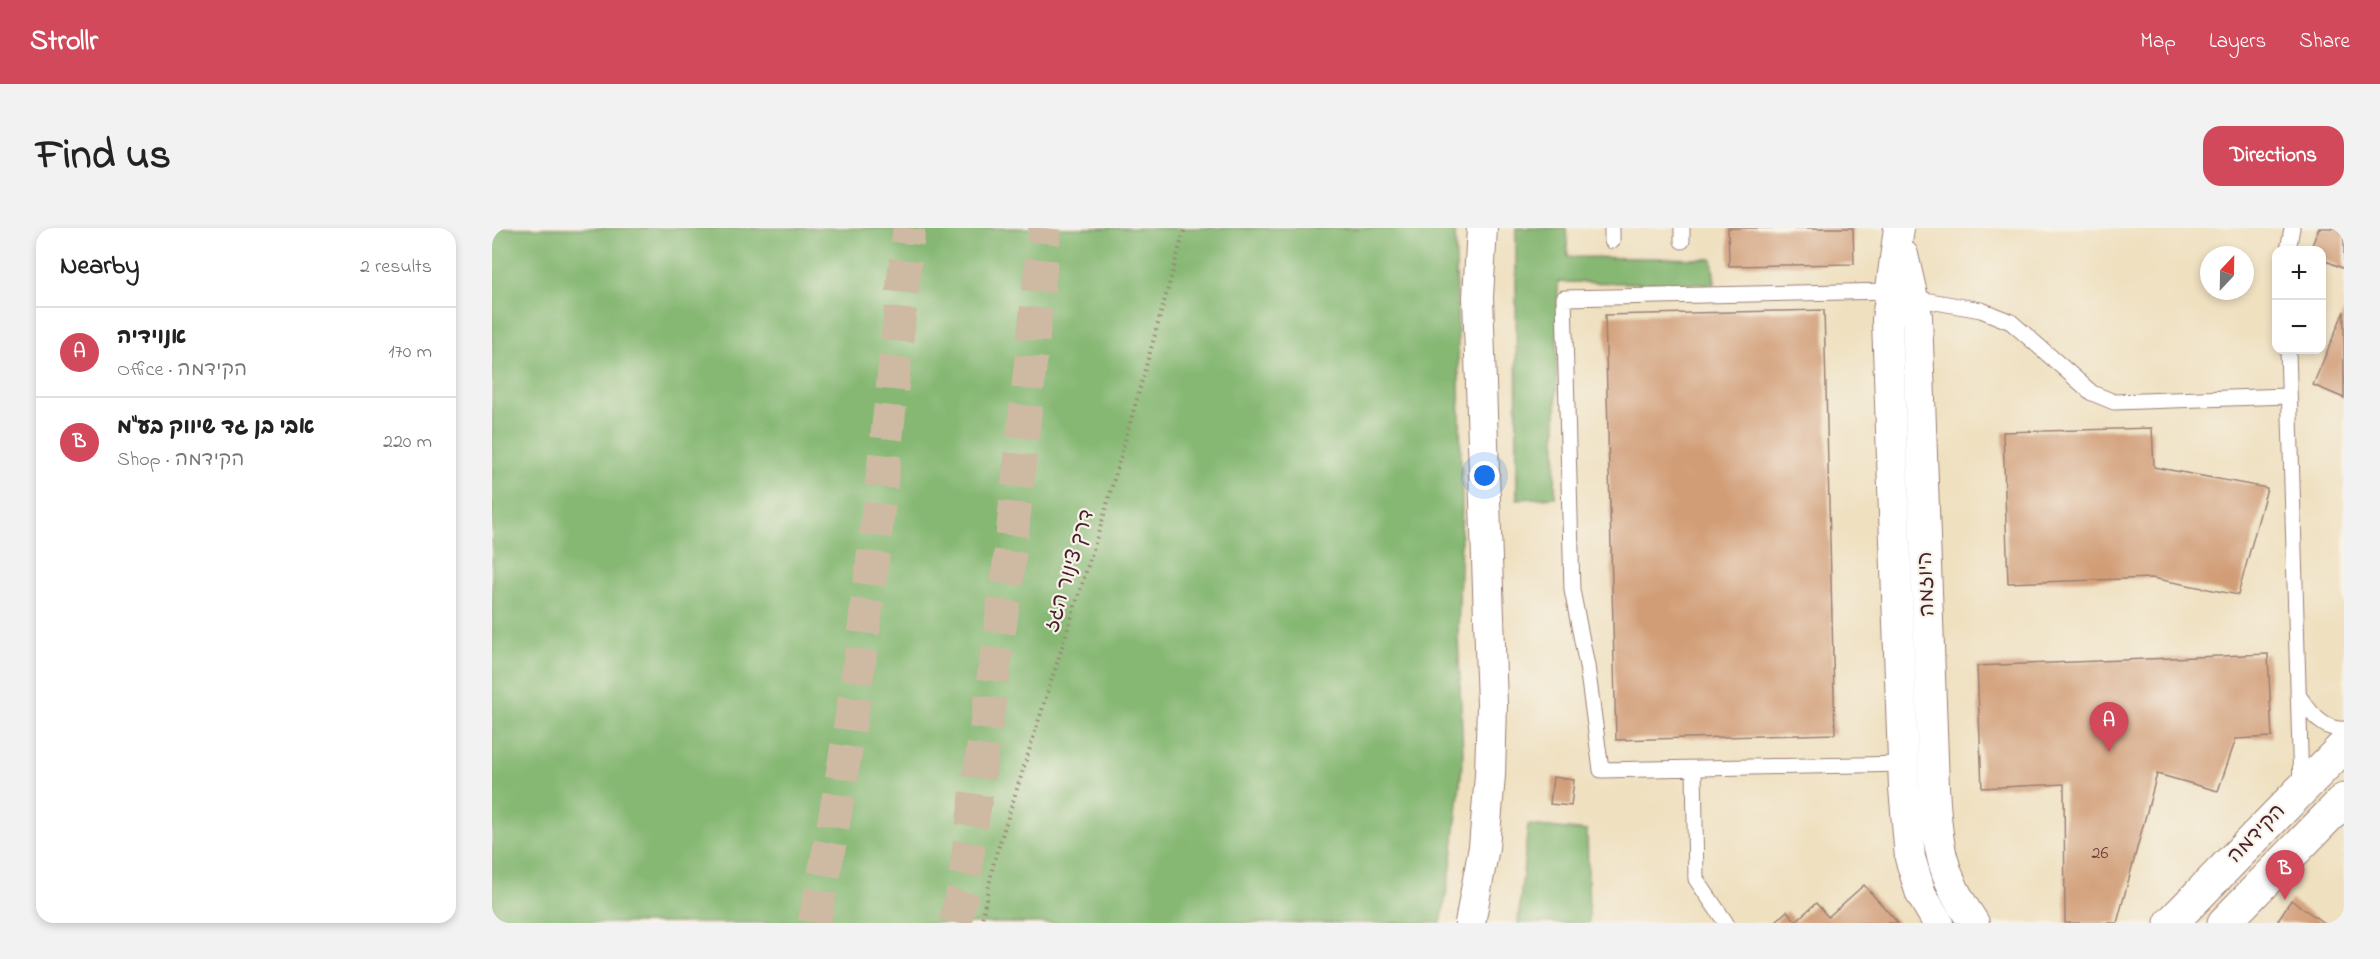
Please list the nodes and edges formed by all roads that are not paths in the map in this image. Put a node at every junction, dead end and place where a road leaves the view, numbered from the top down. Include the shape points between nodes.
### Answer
1 (1482, 228) edge
2 (2292, 228) edge
3 (1899, 233) edge
4 (2289, 246) edge
5 (1902, 294) junction
6 (2288, 354) edge
7 (2289, 396) junction
8 (2298, 694) junction
9 (2344, 729) edge
10 (2344, 746) edge
11 (1933, 761) junction
12 (1903, 765) junction
13 (1694, 769) junction
14 (2301, 788) junction
15 (2344, 800) edge
16 (1470, 923) edge
17 (1726, 923) edge
18 (1938, 923) edge
19 (1974, 923) edge
20 (2171, 923) edge
21 (2224, 923) edge

1 - 16 street via 1478,297 1492,705 1485,837
2 - 4 lane
3 - 5 street, היוזמה
5 - 7 lane via 1981,310 2011,322 2092,393 2114,402
5 - 11 street, היוזמה via 1917,316
5 - 12 street, היוזמה via 1887,320
5 - 13 lane via 1564,298 1572,590 1601,770
6 - 7 lane
7 - 8 lane
8 - 9 lane via 2316,719 2337,730
8 - 14 lane
10 - 14 street, הקידמה
11 - 12 lane
11 - 19 street, היוזמה via 1939,852 1949,881
12 - 13 lane
12 - 18 street, היוזמה via 1910,858 1921,894
13 - 17 lane via 1696,879
14 - 20 street, הקידמה
15 - 21 street, הקידמה

